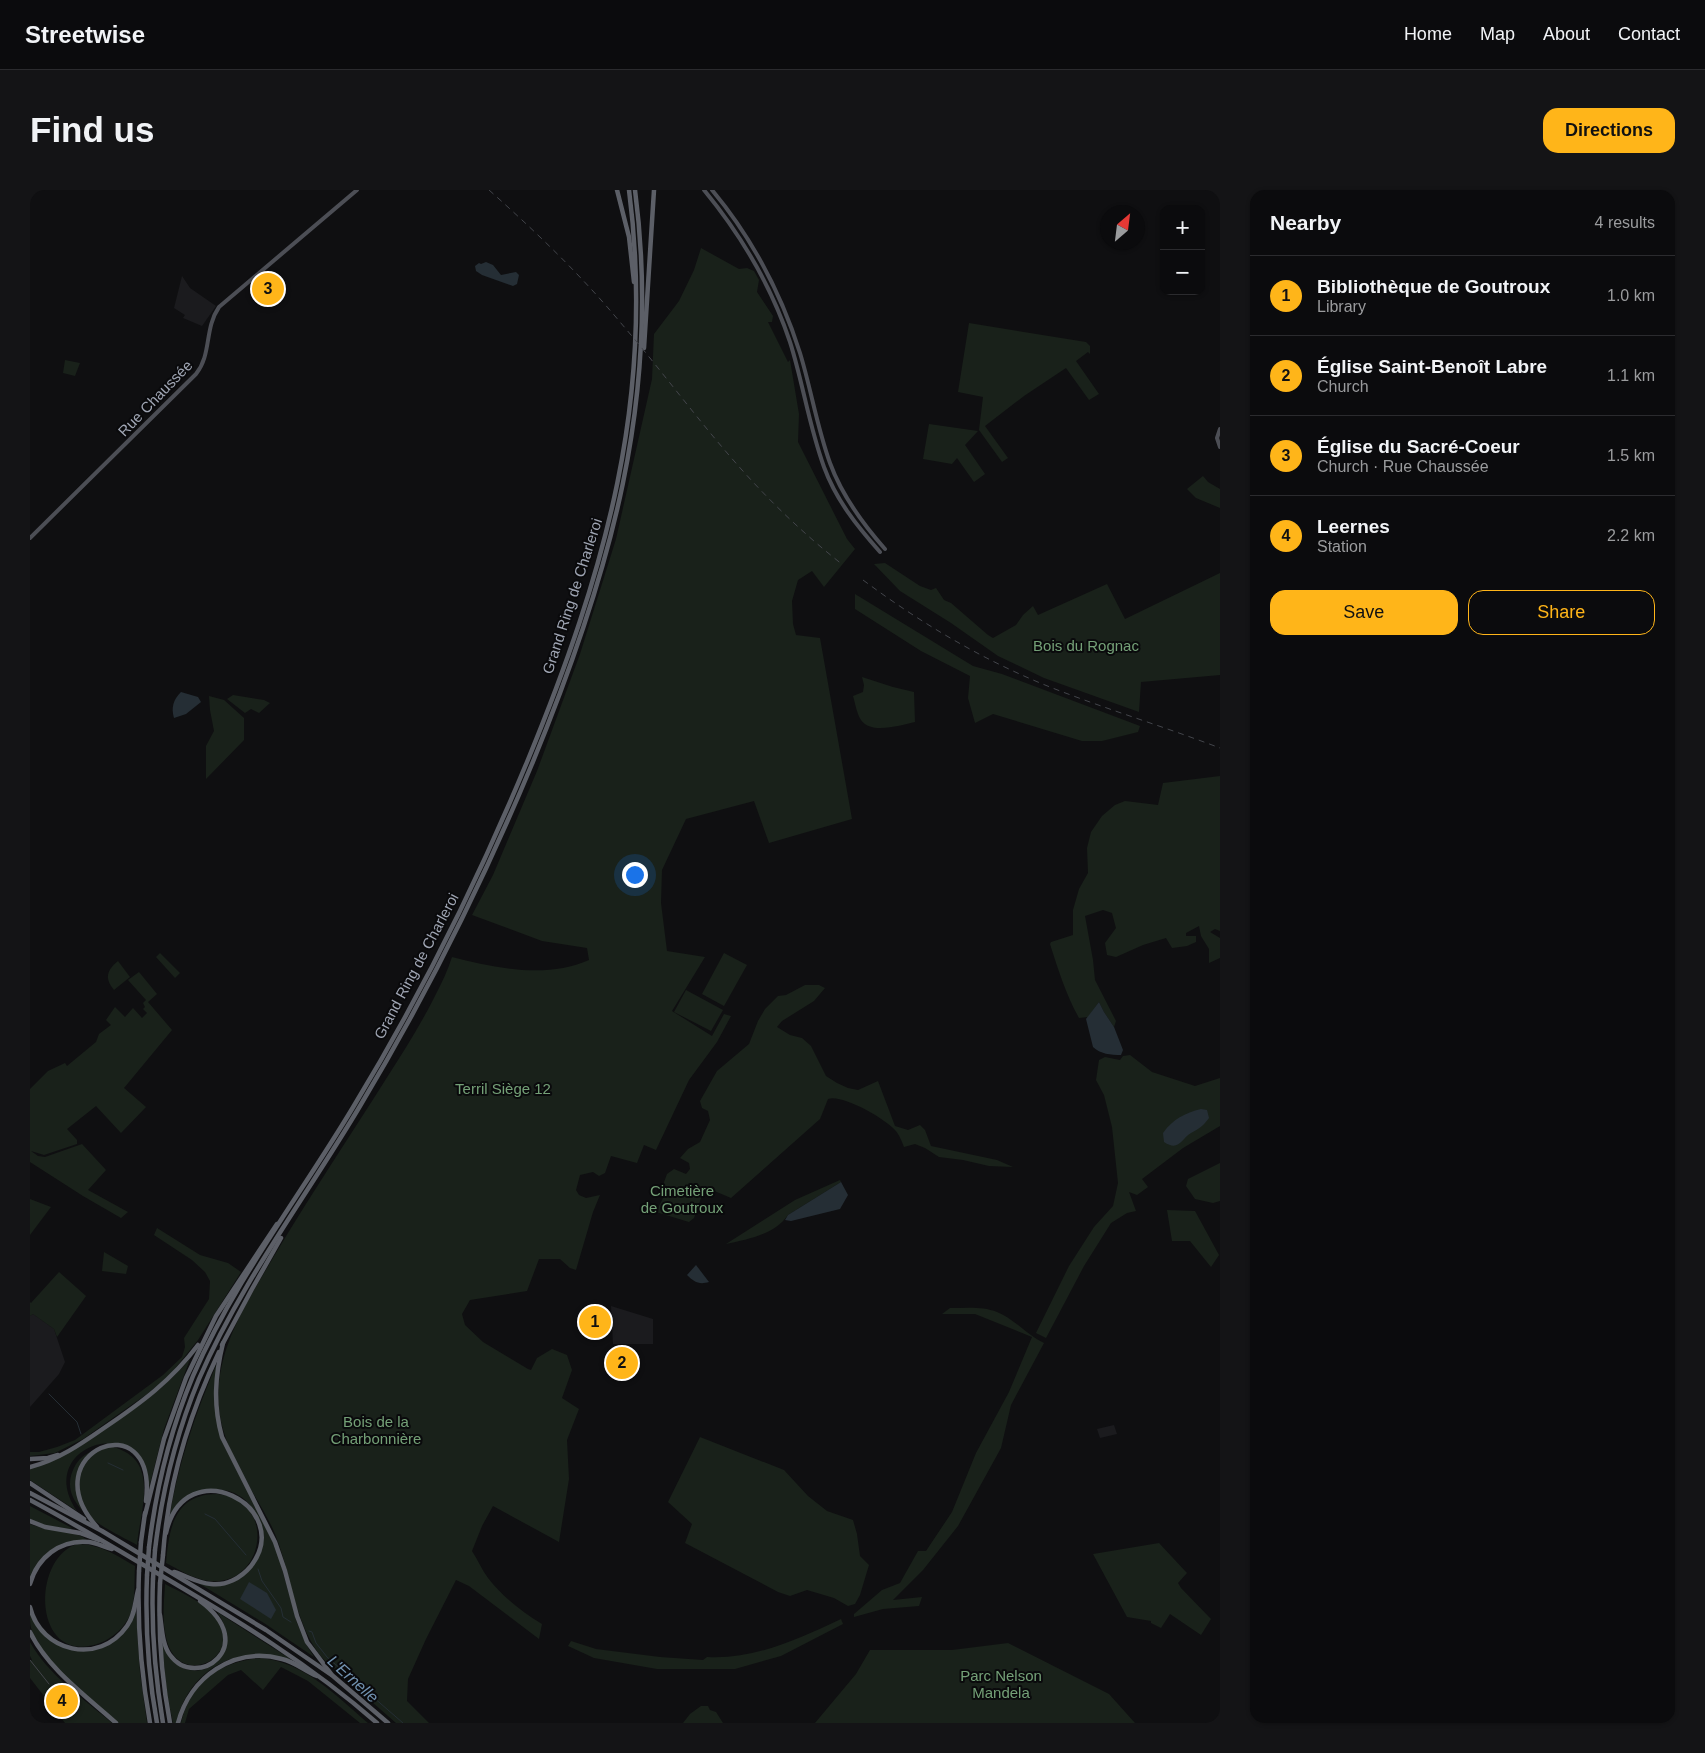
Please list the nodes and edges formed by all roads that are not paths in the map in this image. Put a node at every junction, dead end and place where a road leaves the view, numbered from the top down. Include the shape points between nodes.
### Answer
1 (357, 190) edge
2 (617, 190) edge
3 (629, 190) edge
4 (635, 190) edge
5 (654, 190) edge
6 (704, 190) edge
7 (712, 190) edge
8 (637, 290) junction
9 (641, 357) junction
10 (1220, 429) edge
11 (1220, 447) edge
12 (30, 538) edge
13 (885, 549) dead end
14 (880, 552) dead end
15 (289, 1210) junction
16 (288, 1221) junction
17 (206, 1334) junction
18 (223, 1343) junction
19 (92, 1447) dead end
20 (64, 1454) junction
21 (30, 1459) edge
22 (30, 1467) edge
23 (30, 1483) edge
24 (30, 1494) edge
25 (30, 1500) edge
26 (74, 1504) dead end
27 (145, 1515) junction
28 (30, 1521) edge
29 (93, 1524) junction
30 (102, 1531) junction
31 (102, 1541) junction
32 (117, 1549) junction
33 (163, 1552) junction
34 (169, 1571) junction
35 (30, 1584) edge
36 (138, 1590) junction
37 (192, 1594) junction
38 (30, 1607) edge
39 (160, 1615) junction
40 (30, 1632) edge
41 (332, 1676) junction
42 (324, 1679) junction
43 (116, 1723) edge
44 (150, 1723) edge
45 (157, 1723) edge
46 (163, 1723) edge
47 (170, 1723) edge
48 (178, 1723) edge
49 (377, 1723) edge
50 (388, 1723) edge

1 - 12 main road, Rue Chaussée via 219,307 210,323 205,358 196,374
2 - 8 highway
3 - 8 highway, Grand Ring de Charleroi
4 - 9 highway, Grand Ring de Charleroi via 642,272
5 - 9 highway via 645,345
6 - 14 main road via 741,239 772,296 795,357 824,468 848,513
7 - 13 main road via 754,250 777,294 800,355 830,464 854,509
8 - 15 highway, Grand Ring de Charleroi via 636,355 619,480 580,623 554,693 498,830 428,975 355,1104
9 - 16 highway, Grand Ring de Charleroi via 631,445 613,531 585,625 538,750 433,977 360,1106
10 - 11 main road via 1217,438
15 - 17 highway via 240,1278
15 - 45 highway, Grand Ring de Charleroi, bridge via 233,1299 193,1377 165,1460 147,1575 146,1640
16 - 18 highway
16 - 46 highway, Grand Ring de Charleroi, bridge via 238,1302 199,1380 171,1461 153,1578 152,1639
17 - 20 highway via 181,1367 154,1393
17 - 27 highway via 169,1422
18 - 33 highway via 181,1451 167,1510
18 - 41 highway via 215,1390 222,1437 275,1542 307,1642
19 - 27 highway via 119,1446 138,1459 147,1483
20 - 21 highway
20 - 22 highway
23 - 29 highway
24 - 30 highway
25 - 31 highway
26 - 29 highway
27 - 36 highway, bridge
28 - 31 highway
29 - 30 highway
30 - 34 highway
31 - 32 highway
32 - 35 highway via 88,1542 69,1543 52,1550 40,1562
32 - 37 highway
33 - 34 highway via 168,1525 174,1513 197,1494 221,1492 238,1498 251,1510 258,1525 260,1542 256,1556 248,1569 235,1580 210,1584
33 - 39 highway, bridge
34 - 41 highway via 266,1630
36 - 38 highway via 134,1613 127,1626 113,1640 89,1650 56,1643 35,1621
36 - 44 highway via 142,1670
37 - 39 highway via 217,1615 225,1629 225,1645 212,1663 191,1668 170,1656
37 - 42 highway via 285,1650
39 - 47 highway via 162,1669
40 - 43 highway via 60,1673
41 - 50 highway
42 - 48 highway via 283,1659 255,1656 236,1659 201,1680 189,1696
42 - 49 highway

